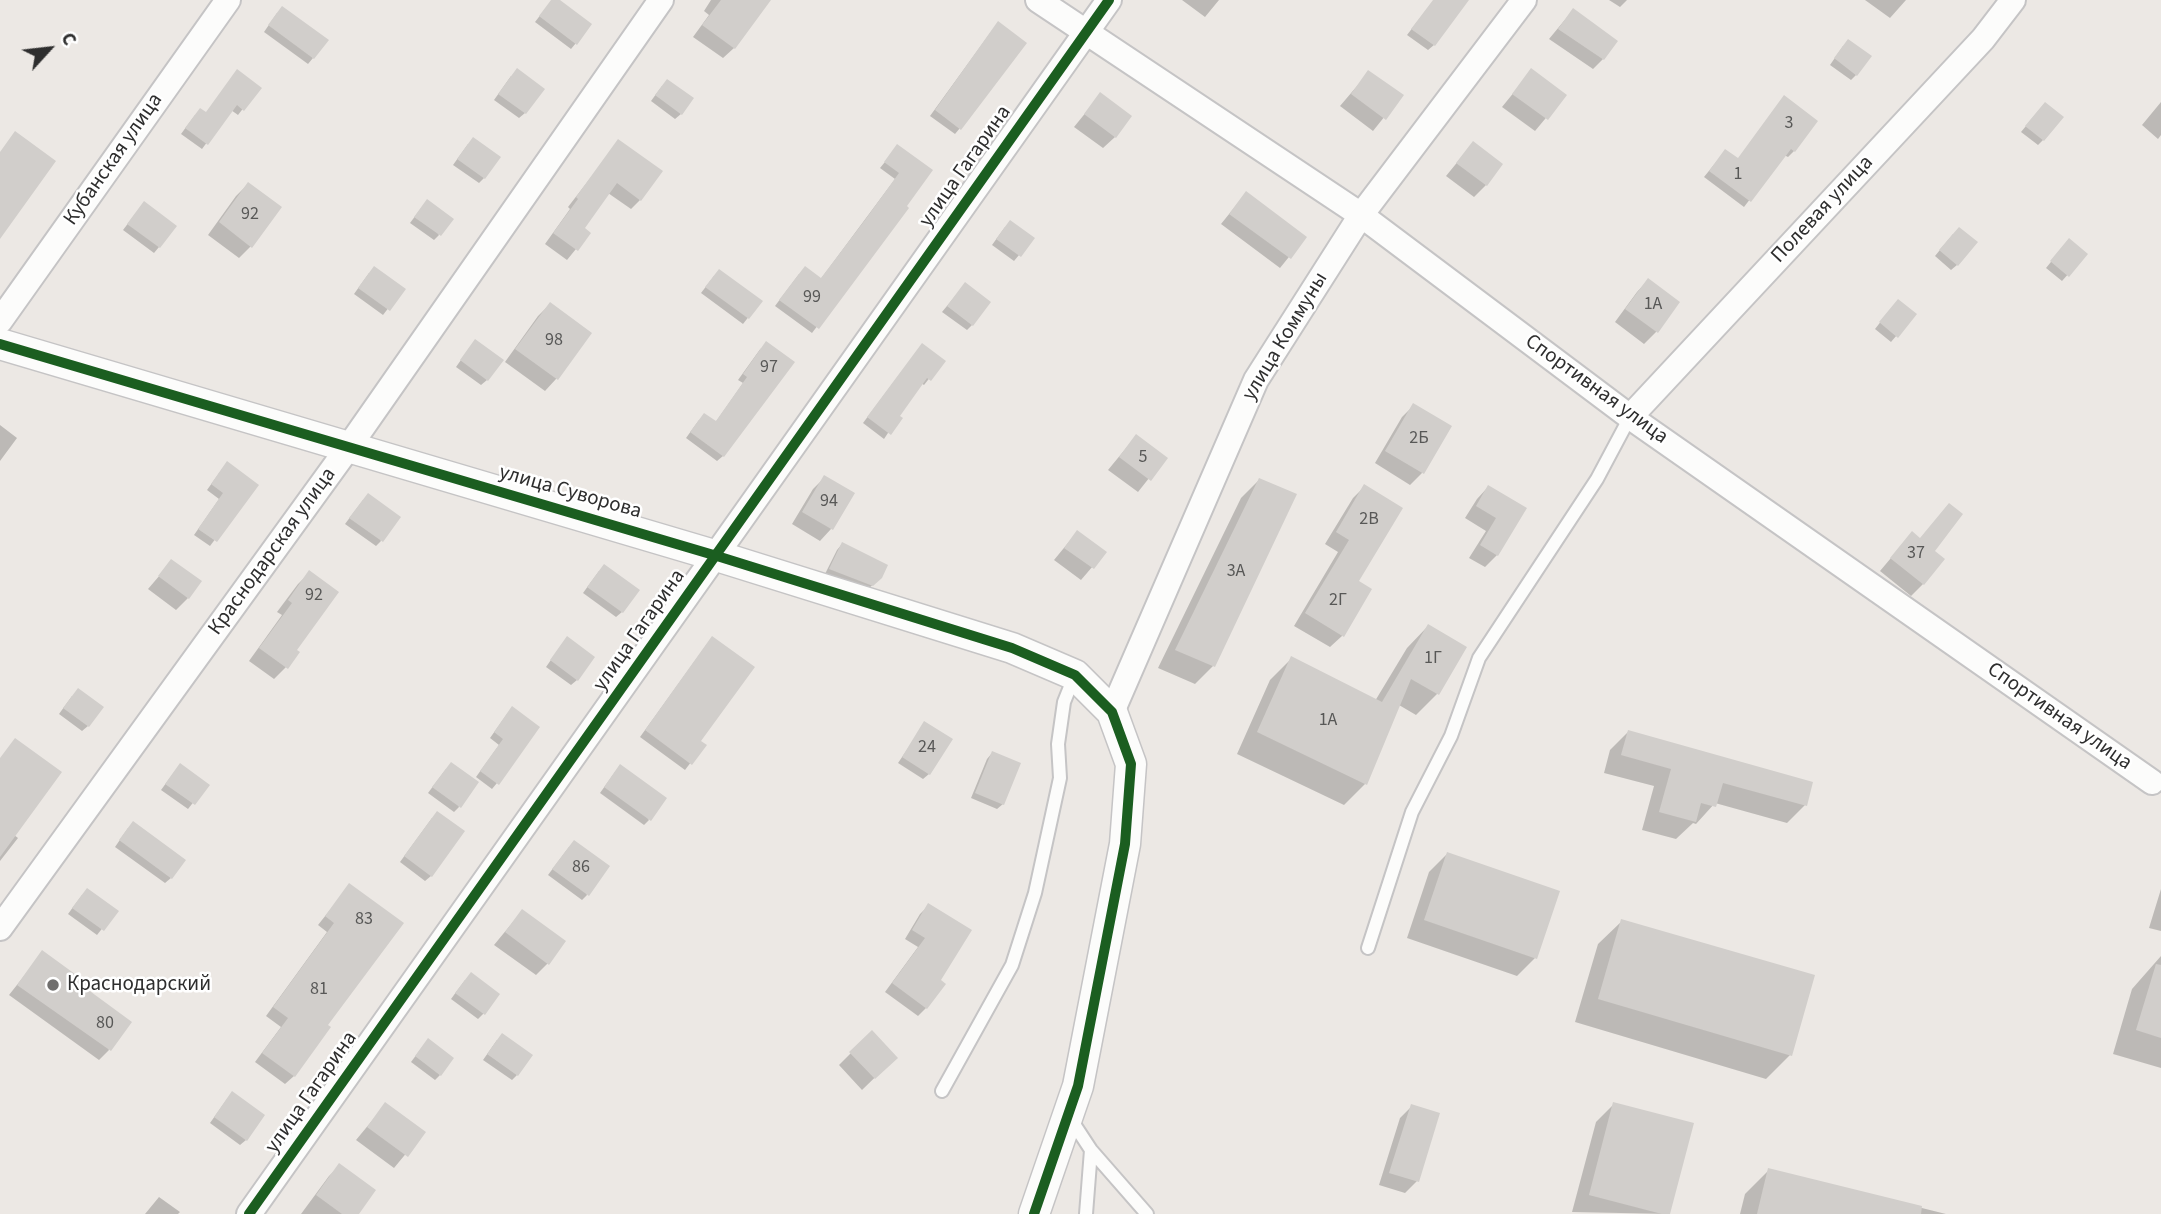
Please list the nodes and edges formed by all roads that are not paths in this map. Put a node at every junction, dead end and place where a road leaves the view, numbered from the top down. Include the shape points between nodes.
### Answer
1 (228, 0) edge
2 (661, 0) edge
3 (1038, 0) edge
4 (1109, 0) edge
5 (1524, 0) edge
6 (2012, 0) edge
7 (1085, 32) junction
8 (1361, 215) junction
9 (0, 321) edge
10 (0, 344) edge
11 (1630, 417) junction
12 (348, 448) junction
13 (717, 556) junction
14 (1075, 674) junction
15 (1112, 712) junction
16 (2152, 782) dead end
17 (0, 928) edge
18 (1368, 948) dead end
19 (942, 1091) dead end
20 (1068, 1115) junction
21 (1091, 1150) junction
22 (249, 1214) edge
23 (1034, 1214) edge
24 (1086, 1214) edge
25 (1147, 1214) edge

1 - 9 street, Кубанская улица
2 - 12 street, Краснодарская улица
3 - 7 street, Спортивная улица
4 - 7 street, улица Гагарина
5 - 8 street, улица Коммуны
6 - 11 street, Полевая улица via 1983,39
7 - 8 street, Спортивная улица
7 - 13 street, улица Гагарина
8 - 11 street, Спортивная улица
8 - 15 street, улица Коммуны via 1256,380
10 - 12 street, улица Суворова
11 - 16 street, Спортивная улица
11 - 18 lane via 1597,479 1479,658 1451,736 1412,812
12 - 13 street, улица Суворова
12 - 17 street, Краснодарская улица
13 - 14 street, улица Суворова via 1012,648
13 - 22 street, улица Гагарина
14 - 15 street, улица Суворова
14 - 19 lane via 1064,702 1058,744 1060,778 1024,929 1012,965
15 - 20 street via 1130,764 1125,844 1078,1086
20 - 21 lane
20 - 23 street
21 - 24 lane
21 - 25 lane

